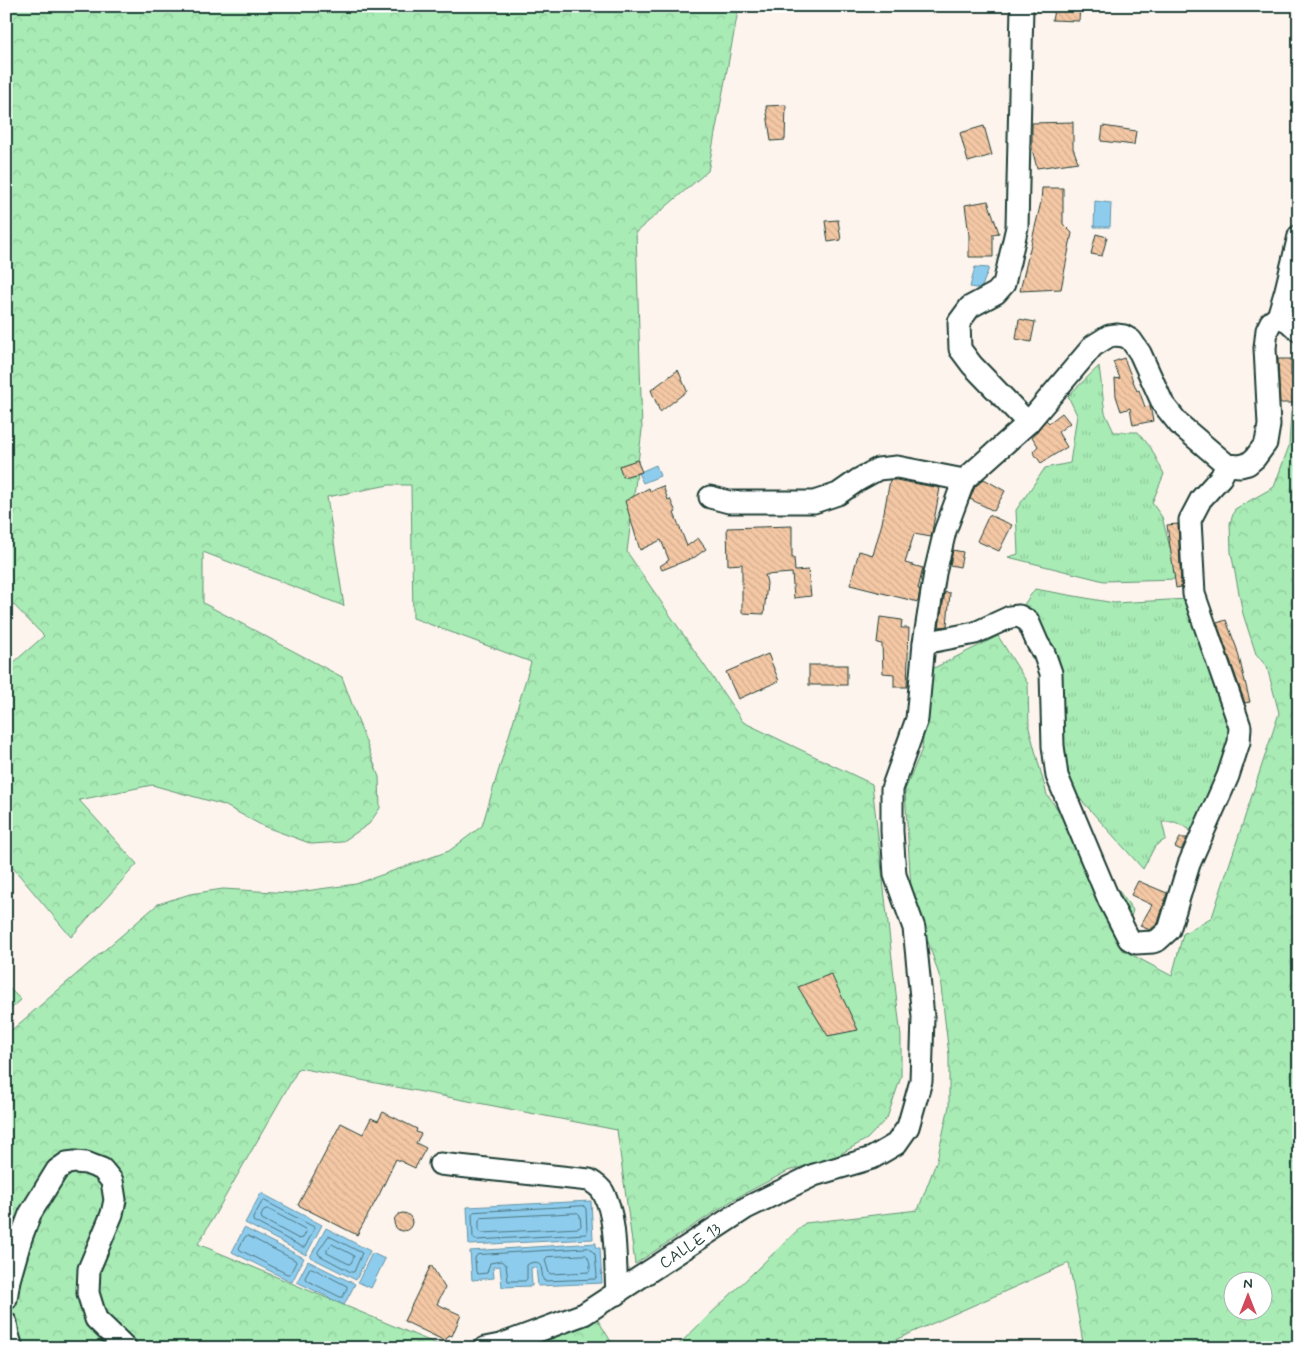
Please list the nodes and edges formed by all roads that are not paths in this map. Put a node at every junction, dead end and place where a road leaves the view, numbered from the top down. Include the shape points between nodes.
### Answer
1 (1022, 6) edge
2 (1299, 236) edge
3 (1278, 317) junction
4 (1299, 331) edge
5 (1028, 423) junction
6 (1227, 465) junction
7 (964, 480) junction
8 (710, 497) dead end
9 (924, 643) junction
10 (440, 1164) dead end
11 (617, 1294) junction
12 (6, 1299) edge
13 (6, 1323) edge
14 (12, 1348) edge
15 (126, 1348) edge
16 (485, 1348) edge

1 - 5 street via 1017,227 1004,284 996,293 970,307 959,322 960,349
2 - 3 street
3 - 4 street
3 - 6 street via 1267,330 1265,348 1270,425 1266,443 1248,464
5 - 6 street via 1093,346 1109,336 1124,336 1140,353 1163,404 1179,424
5 - 7 street
6 - 9 street via 1221,477 1201,499 1190,520 1194,594 1240,727 1239,742 1228,776 1188,864 1169,930 1158,940 1136,943 1129,939 1079,830 1057,776 1051,673 1028,621 1010,616 975,633
7 - 8 street via 897,467 878,469 838,494 814,502 728,502
7 - 9 street via 935,573
9 - 11 street, CALLE 13 via 917,719 892,789 895,875 914,928 923,1017 920,1081 908,1127 896,1144 872,1158 814,1175 746,1208
10 - 11 street via 589,1180 596,1184 611,1212
11 - 16 street, CALLE 13 via 584,1314
12 - 15 street via 30,1214 57,1170 75,1162 102,1169 112,1181 115,1200 89,1269 88,1293 96,1319
13 - 14 street

